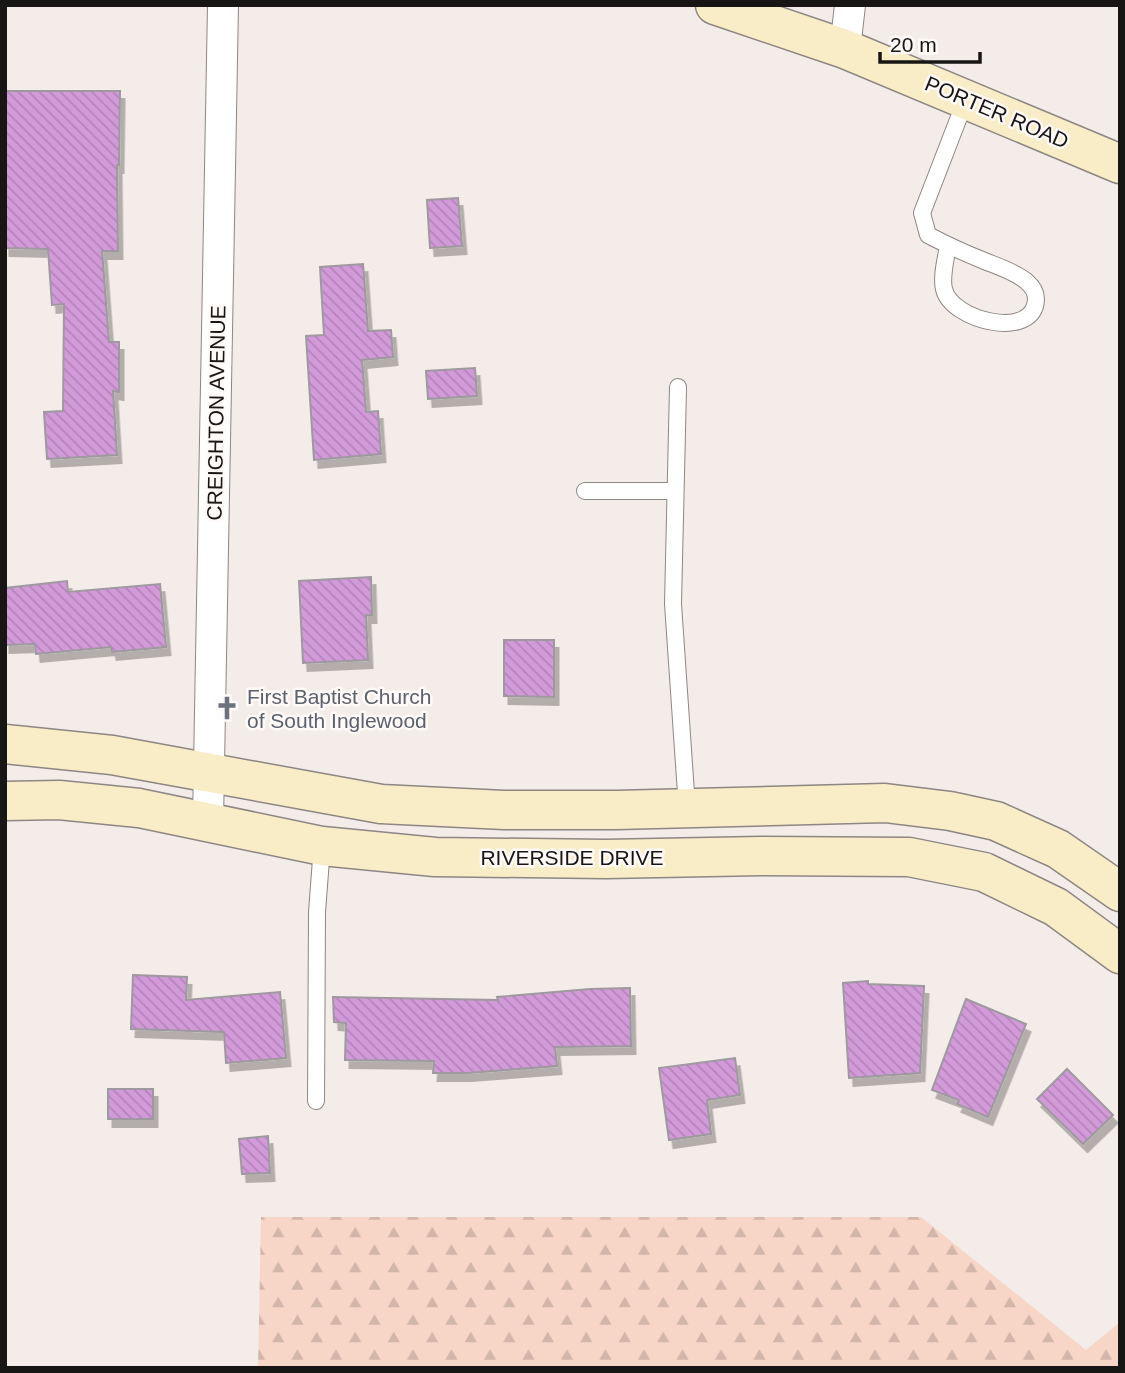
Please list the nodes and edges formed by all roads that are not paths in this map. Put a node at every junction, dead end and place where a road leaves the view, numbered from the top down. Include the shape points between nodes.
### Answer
1 (223, 5) edge
2 (715, 5) edge
3 (850, 5) edge
4 (845, 50) junction
5 (966, 99) junction
6 (1120, 164) edge
7 (948, 246) junction
8 (678, 387) dead end
9 (585, 491) dead end
10 (675, 491) junction
11 (5, 744) edge
12 (210, 773) junction
13 (5, 801) edge
14 (687, 808) junction
15 (950, 811) junction
16 (208, 821) junction
17 (322, 846) junction
18 (935, 863) junction
19 (1120, 892) edge
20 (1120, 954) edge
21 (316, 1101) dead end

1 - 12 street, CREIGHTON AVENUE
2 - 4 street, PORTER ROAD
3 - 4 street
4 - 5 street, PORTER ROAD
5 - 6 street, PORTER ROAD
5 - 7 lane via 922,213 928,235
7 - 7 lane via 1027,282 1035,292 1031,315 1007,323 965,314 948,301 943,287
8 - 10 lane
9 - 10 lane
10 - 14 lane via 673,604
11 - 12 street via 112,755
12 - 14 street via 381,804 505,810
12 - 16 street, CREIGHTON AVENUE
13 - 16 street, RIVERSIDE DRIVE via 59,800
14 - 15 street via 886,803
15 - 18 street
15 - 19 street via 996,821 1058,849
16 - 17 street, RIVERSIDE DRIVE
17 - 18 street, RIVERSIDE DRIVE via 435,857 828,856 909,857
17 - 21 lane
18 - 20 street, RIVERSIDE DRIVE via 984,872 1056,907

